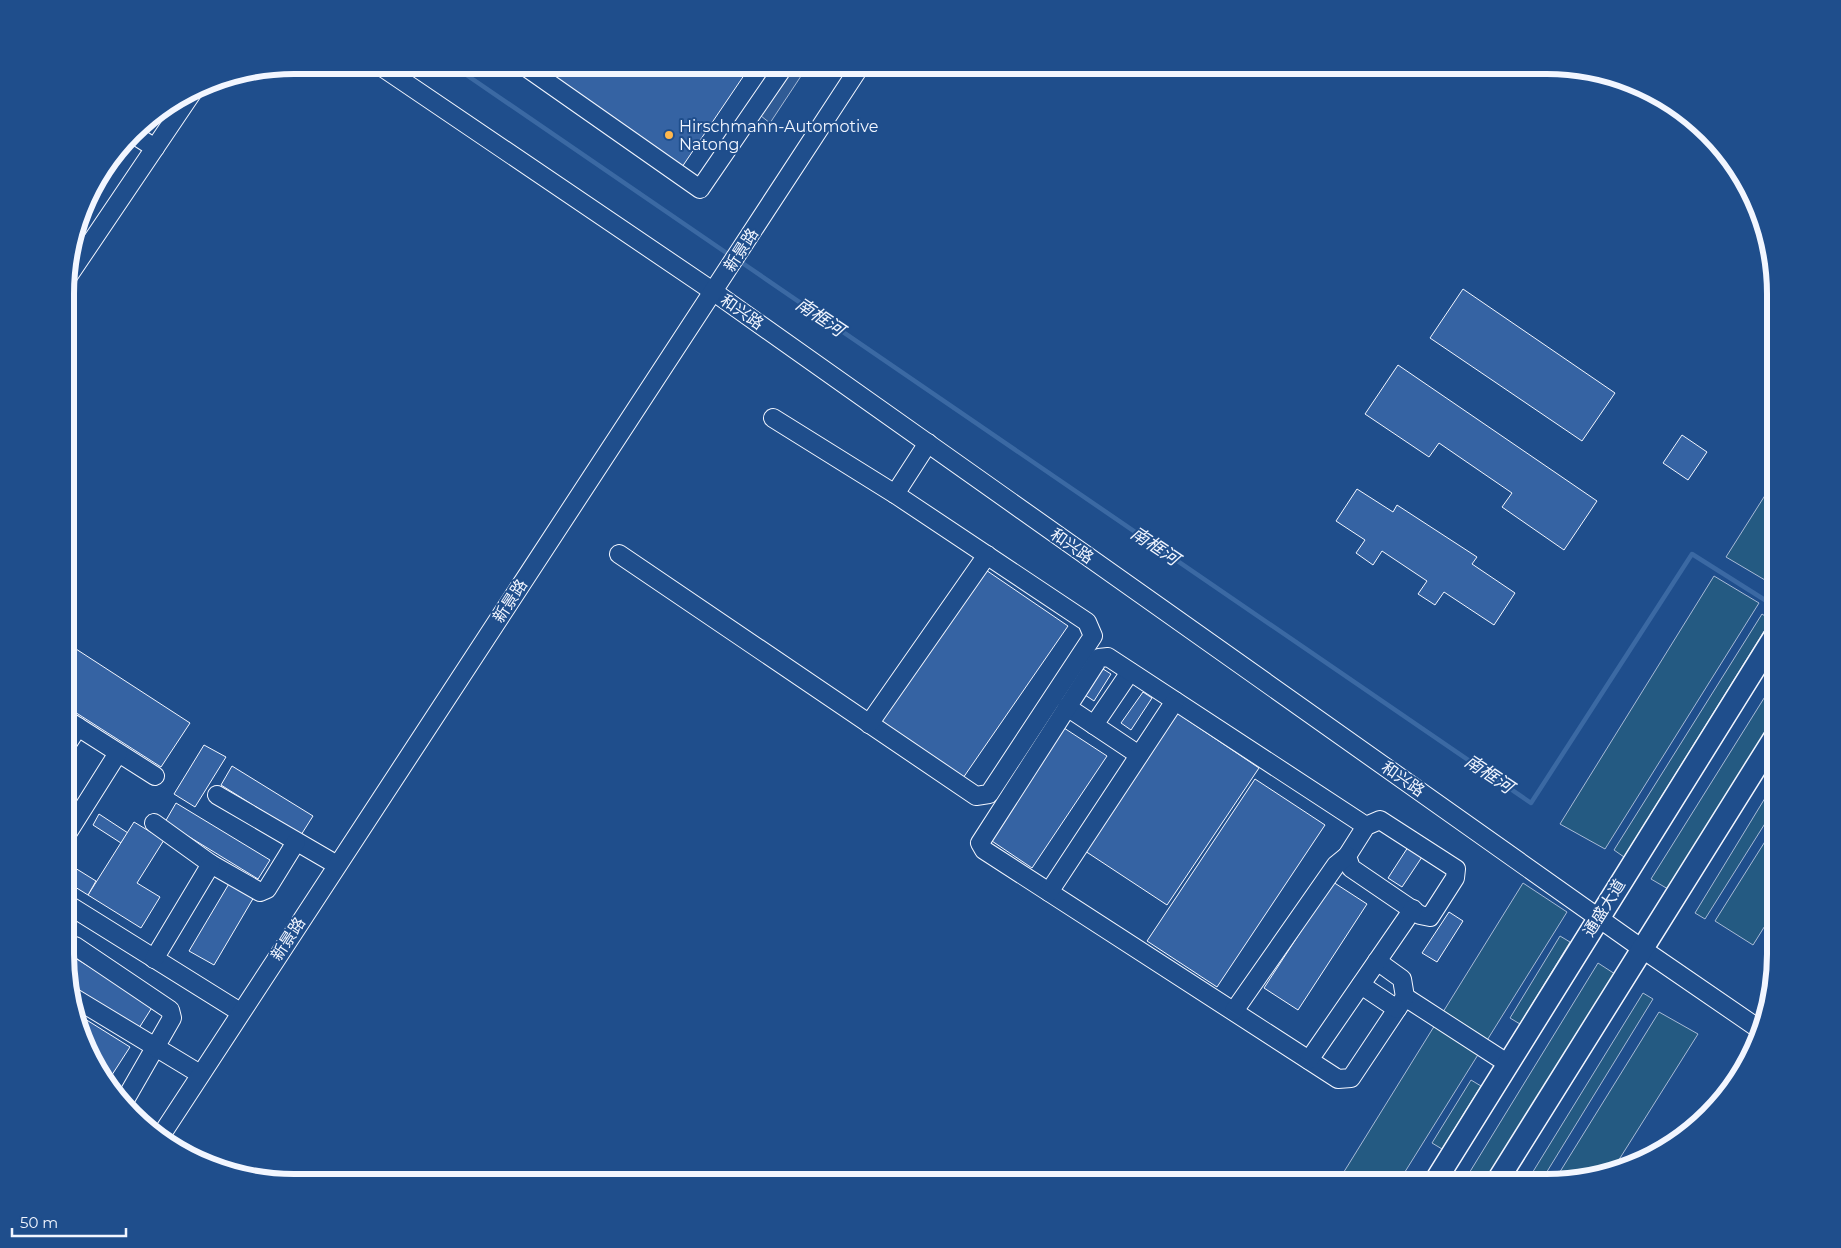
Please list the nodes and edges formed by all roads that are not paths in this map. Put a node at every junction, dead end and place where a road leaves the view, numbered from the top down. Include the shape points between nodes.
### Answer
1 (392, 74) edge
2 (536, 74) edge
3 (779, 74) edge
4 (855, 74) edge
5 (186, 102) edge
6 (139, 138) edge
7 (155, 148) junction
8 (83, 239) edge
9 (78, 251) edge
10 (714, 292) junction
11 (773, 418) dead end
12 (928, 443) junction
13 (895, 494) junction
14 (619, 554) dead end
15 (987, 555) junction
16 (1767, 648) edge
17 (1130, 672) junction
18 (1175, 701) junction
19 (1068, 707) junction
20 (869, 724) junction
21 (74, 725) edge
22 (1094, 725) junction
23 (1767, 749) edge
24 (118, 753) junction
25 (1140, 755) junction
26 (155, 776) dead end
27 (217, 795) dead end
28 (74, 819) edge
29 (154, 823) dead end
30 (1366, 826) junction
31 (296, 842) junction
32 (1347, 856) junction
33 (211, 864) junction
34 (337, 865) junction
35 (1049, 892) junction
36 (74, 908) edge
37 (1413, 909) junction
38 (1598, 917) junction
39 (75, 946) dead end
40 (1641, 948) junction
41 (154, 959) junction
42 (1377, 961) junction
43 (1361, 985) junction
44 (79, 1001) edge
45 (1401, 1003) junction
46 (1234, 1011) junction
47 (240, 1012) junction
48 (1755, 1026) edge
49 (156, 1047) junction
50 (1309, 1060) junction
51 (1507, 1064) junction
52 (200, 1074) junction
53 (127, 1097) edge
54 (164, 1131) edge
55 (1440, 1174) edge
56 (1501, 1174) edge

1 - 10 street, 和兴路
2 - 3 street via 700,189
4 - 10 street, 新景路
5 - 7 street
6 - 7 street
7 - 8 street
8 - 9 street
10 - 12 street, 和兴路
10 - 34 street, 新景路
11 - 13 street
12 - 13 street
12 - 38 street, 和兴路
13 - 15 street
14 - 20 street
15 - 20 street
15 - 20 street via 1087,622 1093,636 989,794 976,796
16 - 38 main road, 通盛大道
17 - 18 street
17 - 19 street via 1108,657 1099,658
17 - 22 street
18 - 25 street
18 - 30 street
19 - 22 street
19 - 35 street via 980,843 984,850
21 - 24 street
22 - 25 street
23 - 40 main road
24 - 26 street
24 - 28 street
25 - 35 street
27 - 31 street
29 - 33 street
30 - 32 street
30 - 37 street via 1380,820 1456,869 1455,878 1430,917
31 - 33 street via 267,889 260,892
31 - 34 street
32 - 37 street via 1351,868
32 - 46 street via 1336,865
33 - 41 street
34 - 47 street, 新景路
35 - 46 street
36 - 41 street
37 - 42 street
38 - 40 street, 和兴路
38 - 51 main road, 通盛大道
39 - 49 street via 170,1010 172,1018
40 - 48 street, 和兴路
40 - 56 main road
41 - 47 street
42 - 43 street
42 - 45 street via 1402,978
43 - 45 street
43 - 50 street
44 - 49 street
45 - 50 street via 1351,1078 1338,1079
45 - 51 street
46 - 50 street
47 - 52 street, 新景路
49 - 52 street
49 - 53 street
51 - 55 main road, 通盛大道
52 - 54 street, 新景路

